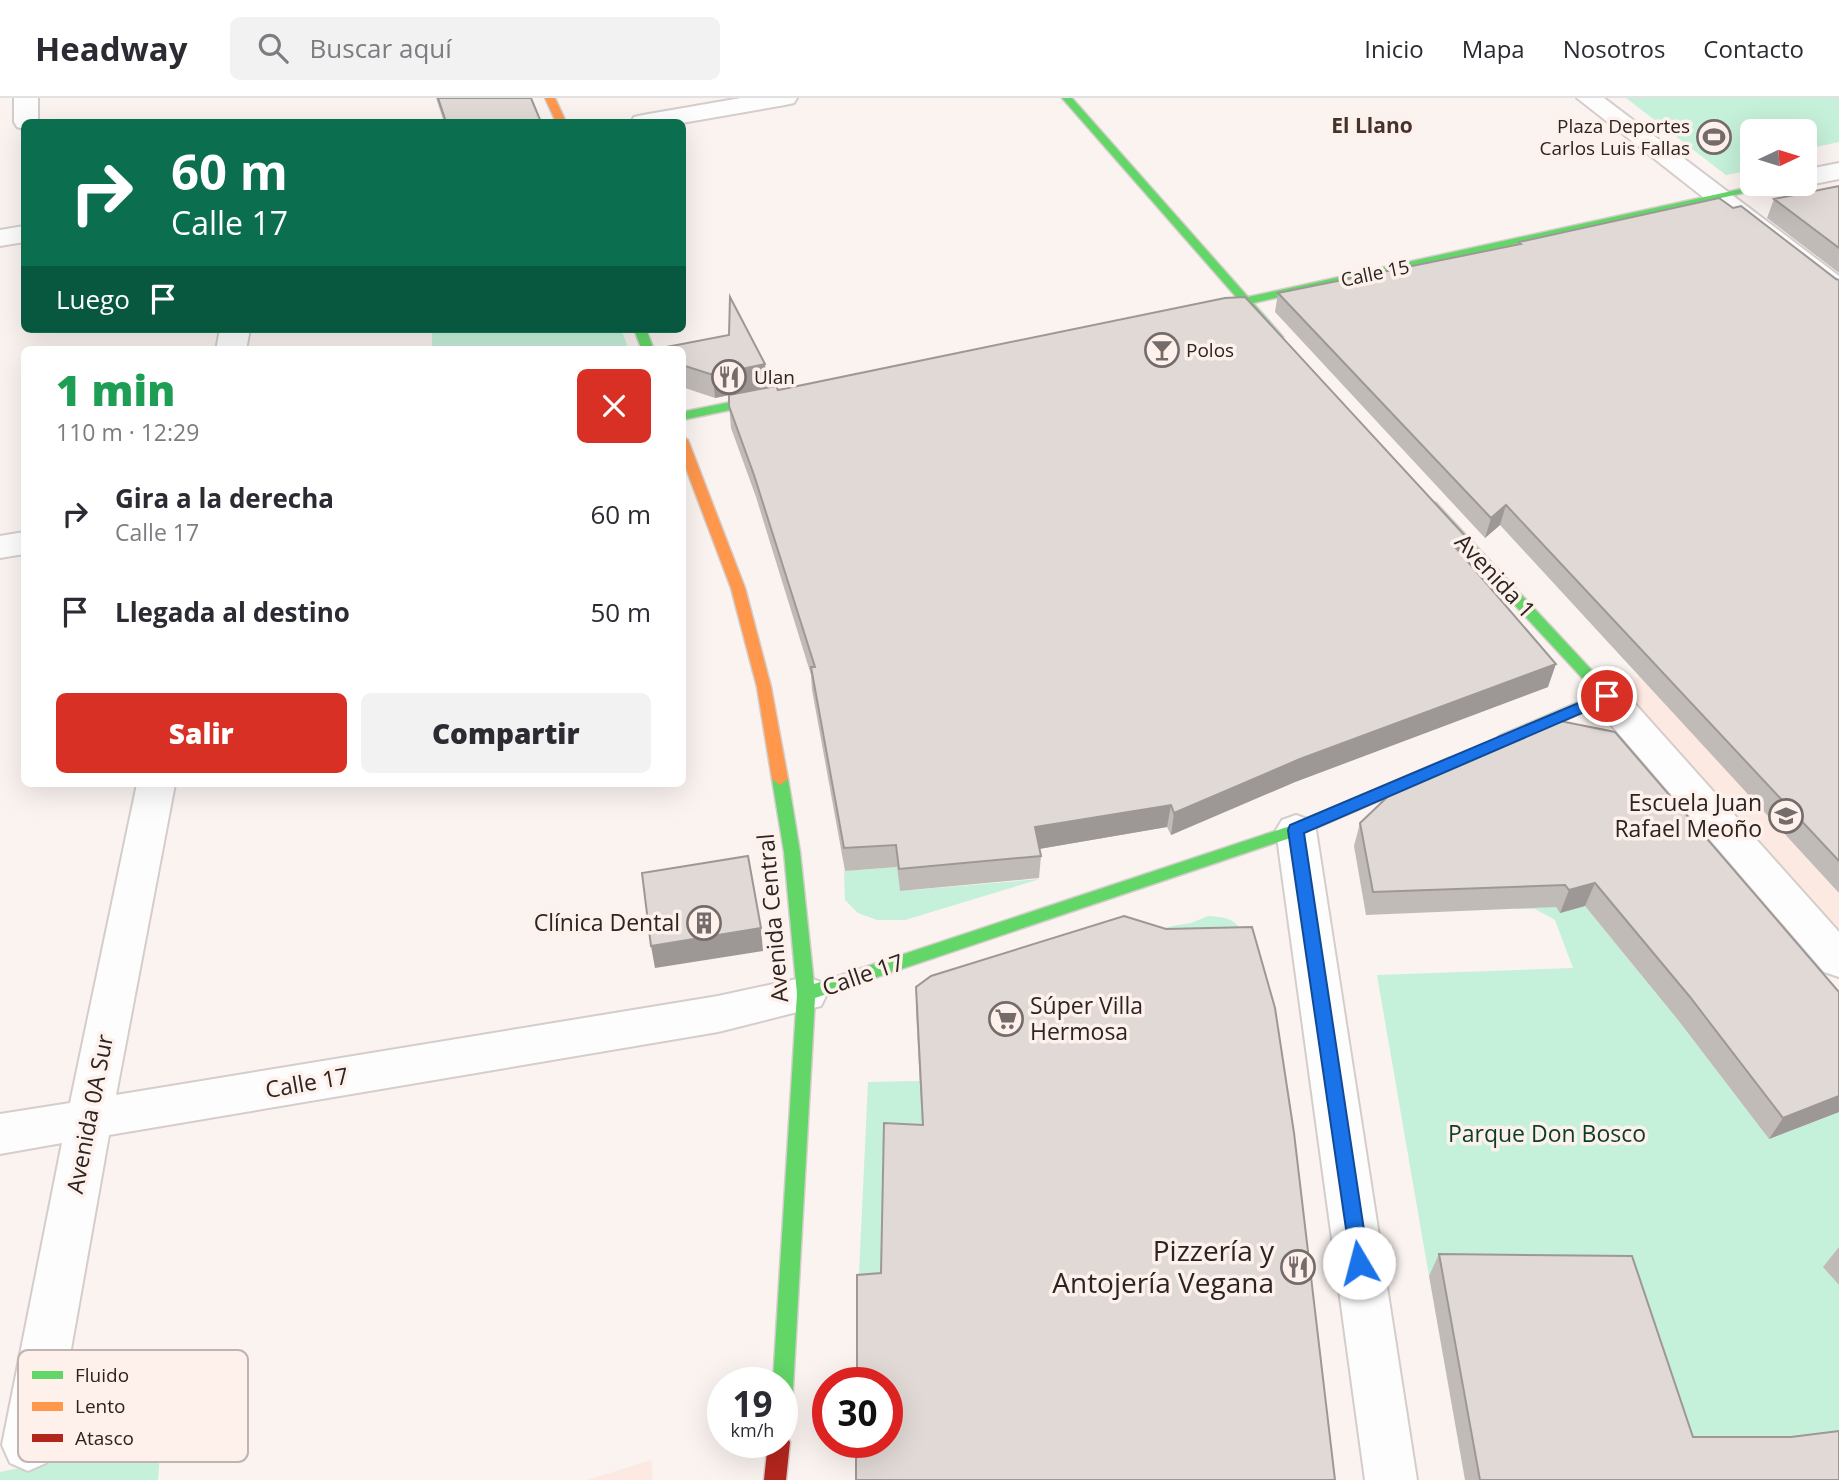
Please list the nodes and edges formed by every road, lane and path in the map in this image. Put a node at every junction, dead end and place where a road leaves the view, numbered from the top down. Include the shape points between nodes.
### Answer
1 (26, 98) edge
2 (550, 98) edge
3 (785, 98) edge
4 (1067, 98) edge
5 (1589, 98) edge
6 (26, 119) edge
7 (560, 119) edge
8 (661, 119) edge
9 (1839, 171) edge
10 (1817, 175) edge
11 (1740, 192) edge
12 (1718, 197) junction
13 (21, 234) edge
14 (0, 238) edge
15 (1839, 290) edge
16 (1245, 301) junction
17 (1204, 310) edge
18 (1292, 353) edge
19 (792, 394) edge
20 (686, 415) edge
21 (686, 451) edge
22 (1423, 498) edge
23 (21, 544) edge
24 (0, 547) edge
25 (1607, 696) junction
26 (1494, 744) edge
27 (1469, 755) edge
28 (155, 787) edge
29 (1296, 830) junction
30 (1839, 960) edge
31 (806, 994) junction
32 (88, 1120) junction
33 (0, 1134) edge
34 (46, 1350) edge
35 (784, 1367) edge
36 (777, 1458) edge
37 (775, 1480) edge
38 (1391, 1480) edge

1 - 6 street
2 - 7 main road
3 - 8 street
4 - 16 main road
5 - 12 street
9 - 10 street
11 - 12 main road, Calle 15
12 - 15 street
12 - 16 main road, Calle 15
13 - 14 street
16 - 17 main road, Calle 15
16 - 18 main road
19 - 20 main road
21 - 31 main road, Avenida Central via 738,588 764,687 792,852
22 - 25 main road, Avenida 1
23 - 24 street
25 - 26 main road
25 - 30 street, Avenida 1
27 - 29 main road, Calle 17
28 - 32 street, Avenida 0A Sur
29 - 31 main road, Calle 17
29 - 38 street
31 - 32 street, Calle 17 via 718,1014
31 - 35 main road, Avenida Central
32 - 33 street, Calle 17
32 - 34 street, Avenida 0A Sur
36 - 37 main road

